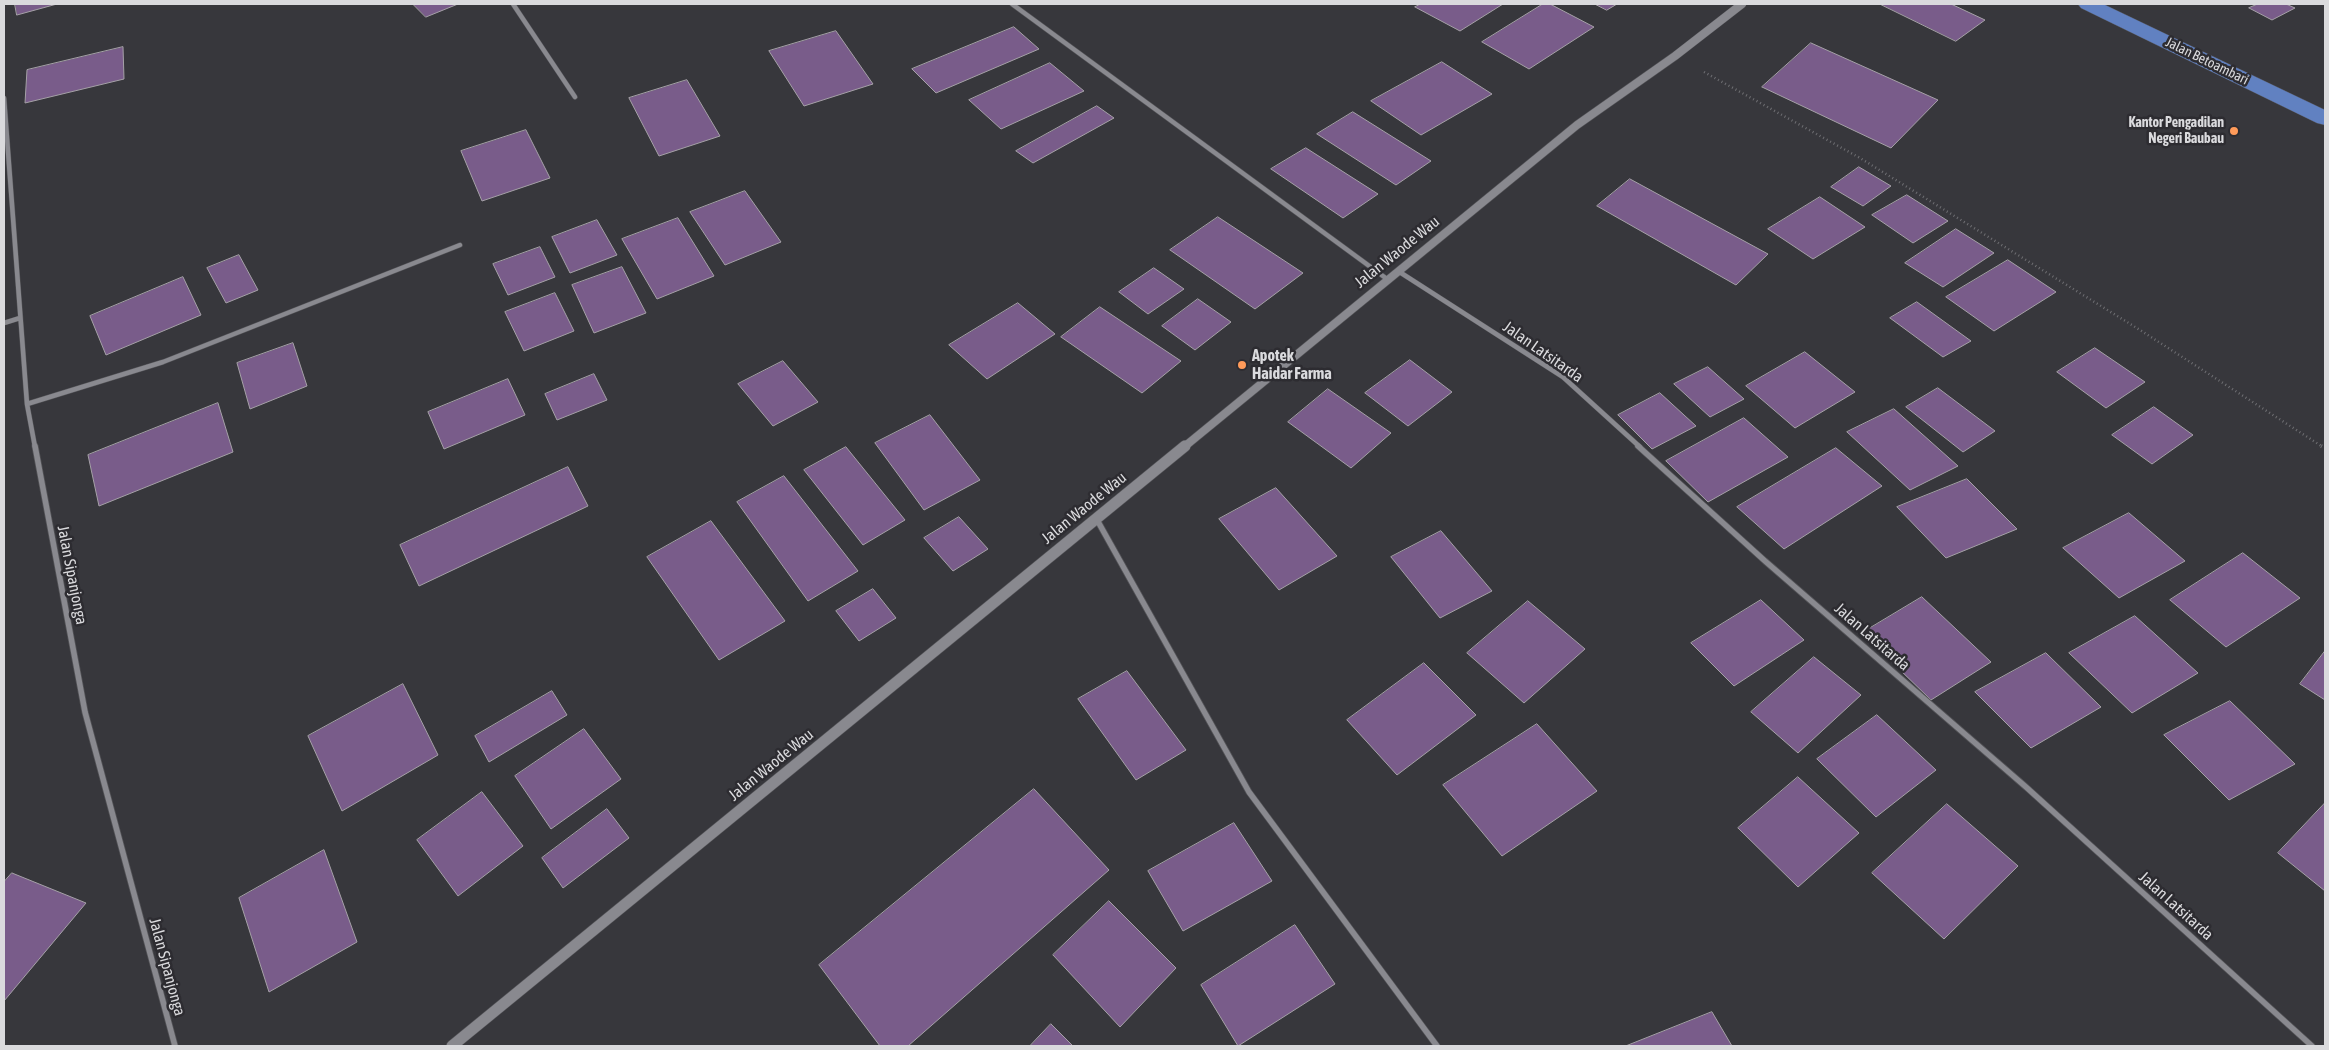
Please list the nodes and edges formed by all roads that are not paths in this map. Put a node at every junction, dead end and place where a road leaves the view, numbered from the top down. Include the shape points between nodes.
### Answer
1 (512, 4) edge
2 (1012, 4) edge
3 (1742, 4) edge
4 (2088, 4) edge
5 (2126, 4) edge
6 (575, 97) dead end
7 (4, 98) edge
8 (2325, 99) edge
9 (2325, 118) edge
10 (460, 245) dead end
11 (1398, 271) junction
12 (1388, 279) junction
13 (20, 318) junction
14 (4, 323) edge
15 (27, 404) junction
16 (1096, 518) junction
17 (175, 1046) edge
18 (452, 1046) edge
19 (1437, 1046) edge
20 (2312, 1046) edge

1 - 6 street
2 - 12 street
3 - 11 street, Jalan Waode Wau via 1577,125
4 - 9 main road, Jalan Betoambari
5 - 8 main road, Jalan Betoambari
7 - 13 street, Jalan Sipanjonga
10 - 15 street via 163,362
11 - 12 street, Jalan Waode Wau
11 - 20 street, Jalan Latsitarda via 1563,377 1765,561 2026,787
12 - 16 street, Jalan Waode Wau
13 - 14 street
13 - 15 street, Jalan Sipanjonga
15 - 17 street, Jalan Sipanjonga via 85,712
16 - 18 street, Jalan Waode Wau
16 - 19 street via 1249,792

